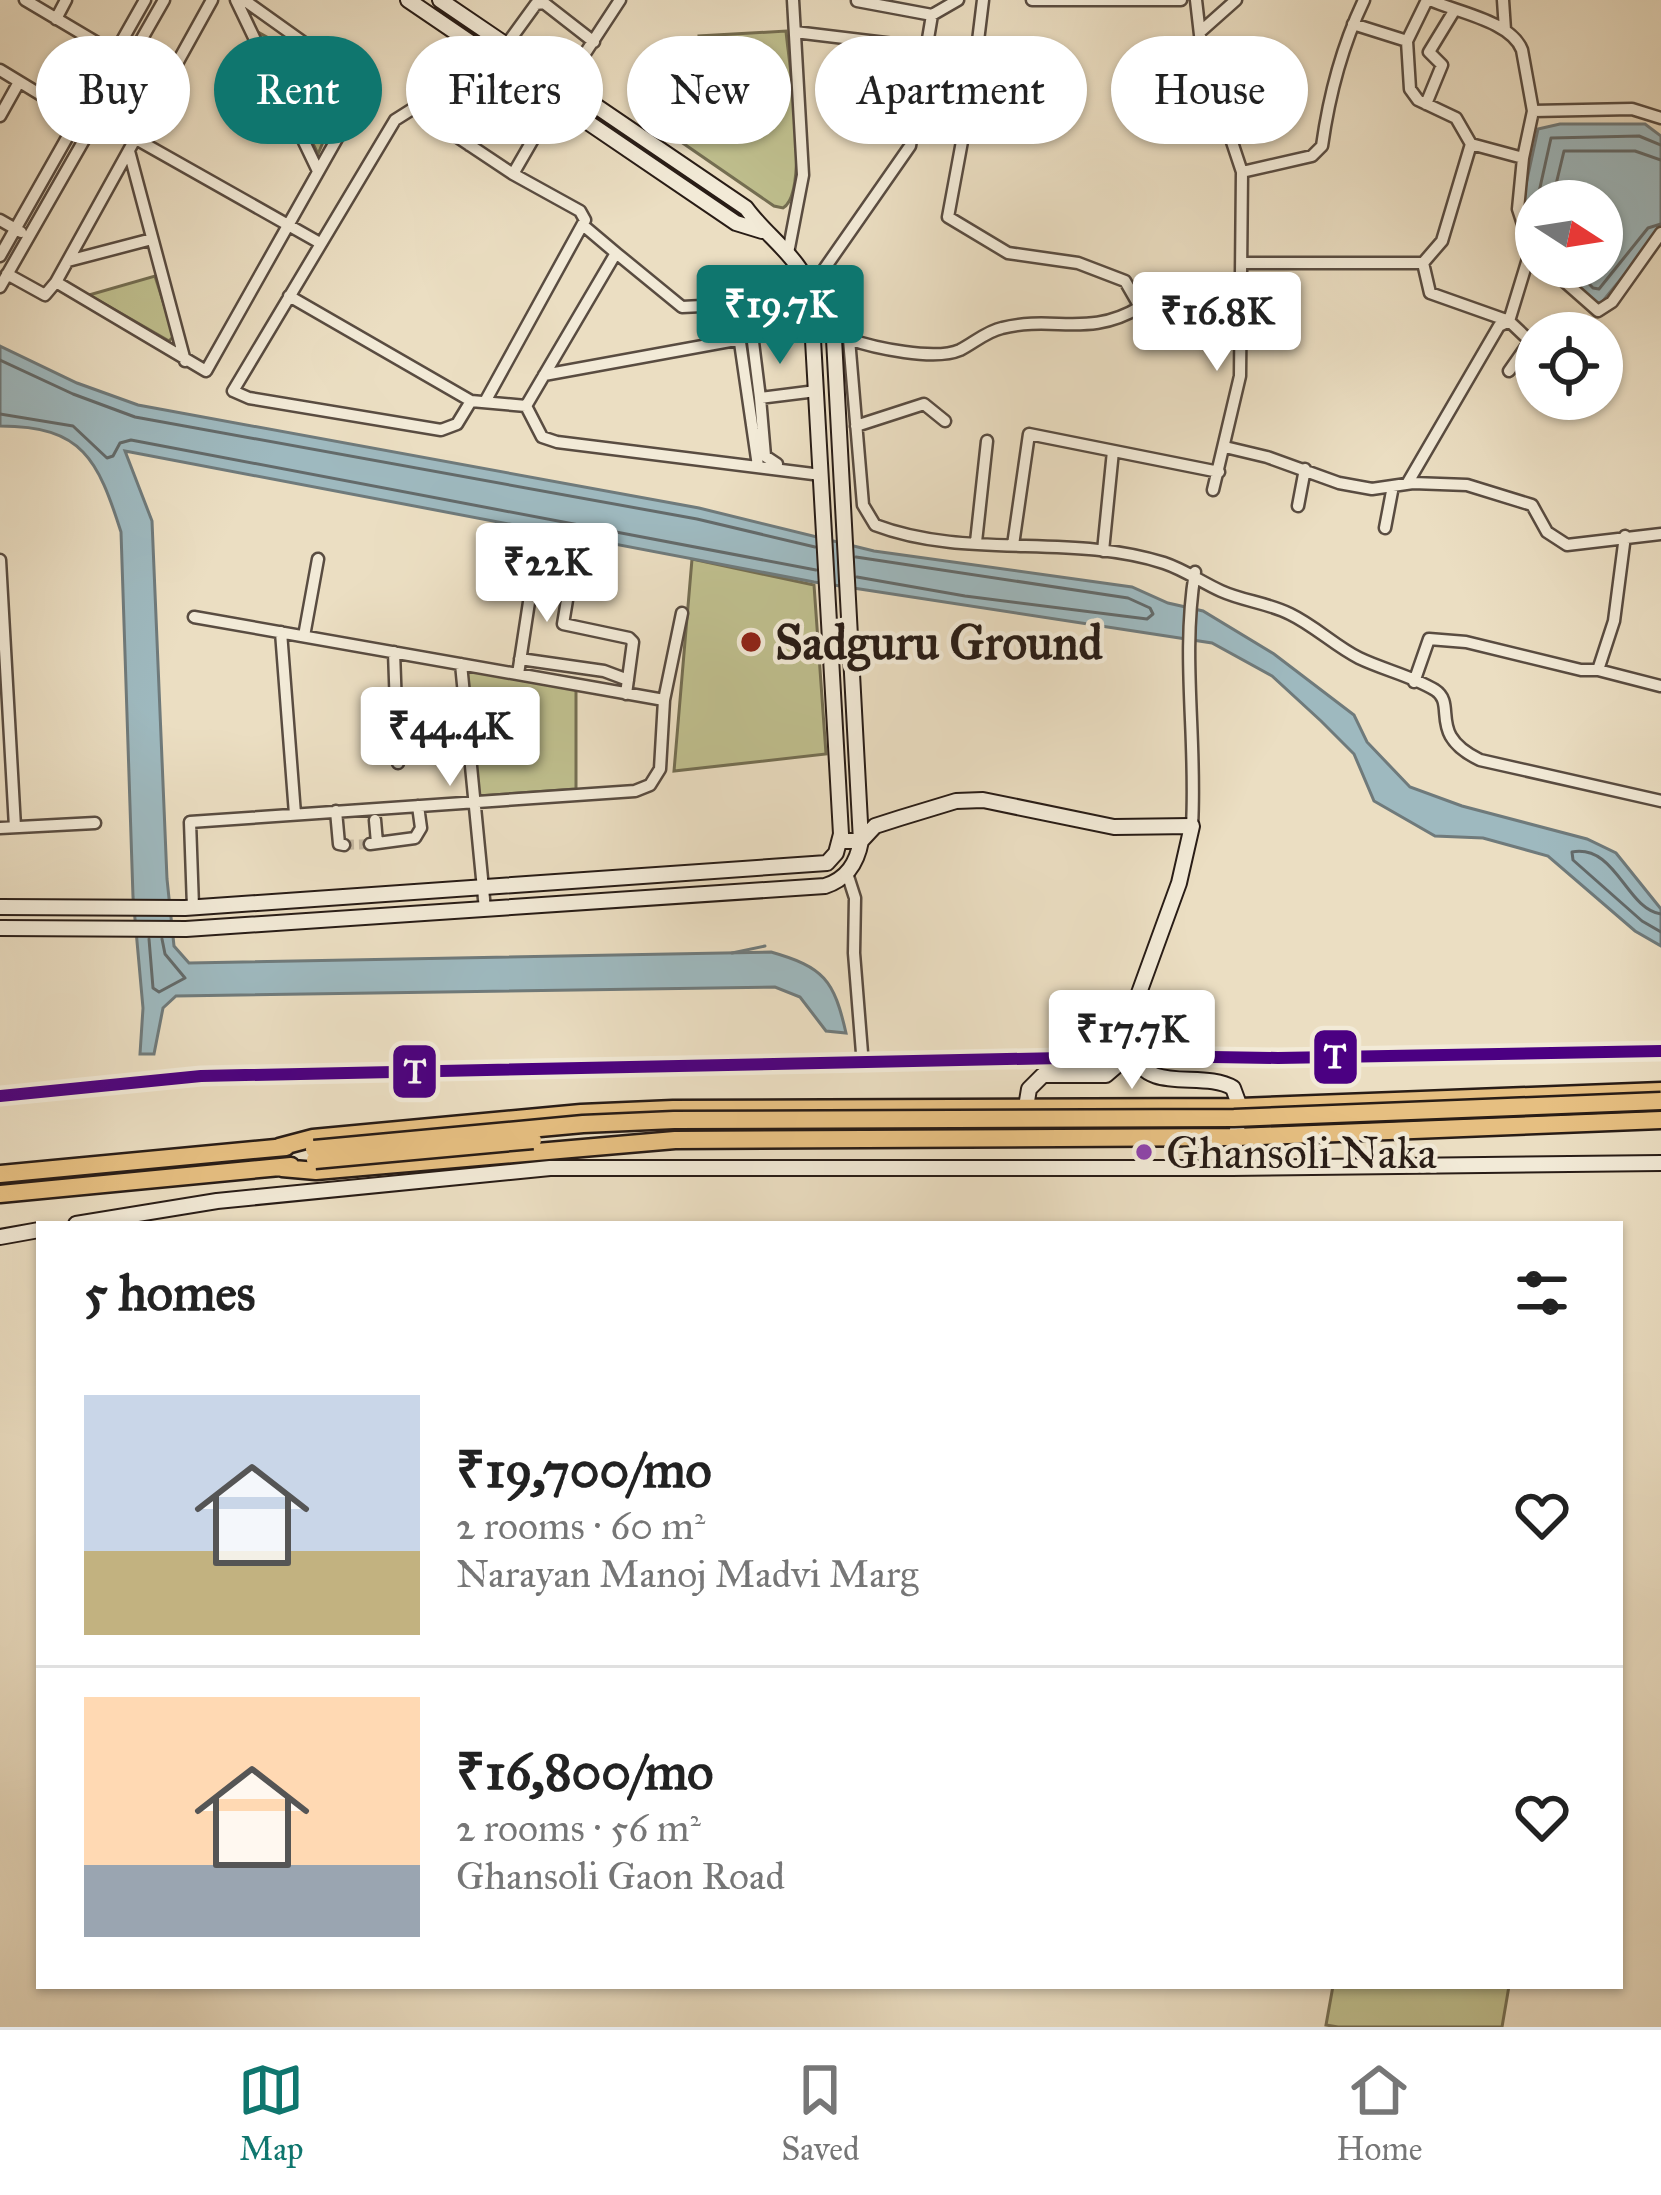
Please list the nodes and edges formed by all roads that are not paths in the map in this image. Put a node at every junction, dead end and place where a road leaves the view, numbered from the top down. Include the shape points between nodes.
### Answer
1 (26, 0) edge
2 (66, 0) edge
3 (145, 0) edge
4 (164, 0) edge
5 (212, 0) edge
6 (240, 0) edge
7 (408, 0) edge
8 (440, 0) edge
9 (620, 0) edge
10 (793, 0) edge
11 (958, 0) edge
12 (983, 0) edge
13 (1032, 0) edge
14 (1181, 0) edge
15 (1196, 0) edge
16 (1236, 0) edge
17 (1364, 0) edge
18 (1428, 0) edge
19 (1503, 0) edge
20 (857, 2) edge
21 (1454, 11) junction
22 (932, 15) junction
23 (56, 19) junction
24 (1353, 24) junction
25 (1504, 30) junction
26 (795, 32) junction
27 (1200, 32) junction
28 (85, 36) edge
29 (124, 36) edge
30 (143, 36) edge
31 (461, 36) edge
32 (495, 36) edge
33 (513, 36) edge
34 (586, 36) edge
35 (598, 36) edge
36 (828, 36) edge
37 (929, 36) edge
38 (190, 39) edge
39 (1407, 41) junction
40 (0, 70) edge
41 (20, 82) junction
42 (36, 92) edge
43 (1426, 104) junction
44 (603, 110) edge
45 (1533, 111) junction
46 (406, 113) edge
47 (0, 116) edge
48 (1661, 118) edge
49 (603, 132) edge
50 (62, 144) edge
51 (81, 144) edge
52 (132, 144) edge
53 (146, 144) edge
54 (531, 144) edge
55 (910, 144) edge
56 (1471, 144) junction
57 (469, 145) edge
58 (129, 151) junction
59 (1523, 158) junction
60 (318, 171) junction
61 (1242, 172) junction
62 (513, 174) junction
63 (1521, 180) edge
64 (0, 220) edge
65 (289, 225) junction
66 (584, 226) junction
67 (14, 229) junction
68 (762, 231) junction
69 (1661, 233) edge
70 (29, 237) junction
71 (152, 239) junction
72 (320, 243) junction
73 (616, 253) junction
74 (788, 253) junction
75 (0, 256) edge
76 (68, 261) junction
77 (1243, 262) junction
78 (1423, 262) junction
79 (7, 274) junction
80 (56, 281) junction
81 (0, 287) edge
82 (811, 287) junction
83 (1623, 287) edge
84 (1518, 288) edge
85 (1572, 288) edge
86 (1622, 288) edge
87 (289, 296) junction
88 (1140, 307) junction
89 (819, 312) junction
90 (784, 317) dead end
91 (1504, 323) junction
92 (1241, 325) junction
93 (741, 339) junction
94 (849, 339) junction
95 (185, 361) junction
96 (1509, 371) dead end
97 (544, 376) junction
98 (816, 392) junction
99 (760, 398) junction
100 (471, 400) junction
101 (486, 400) junction
102 (526, 406) junction
103 (945, 421) dead end
104 (856, 426) junction
105 (987, 441) dead end
106 (1226, 447) junction
107 (1113, 451) junction
108 (758, 466) junction
109 (791, 466) dead end
110 (1305, 470) junction
111 (1219, 472) junction
112 (820, 475) junction
113 (1407, 484) junction
114 (1393, 486) junction
115 (1213, 490) dead end
116 (822, 498) junction
117 (842, 498) junction
118 (1298, 506) dead end
119 (1384, 528) dead end
120 (1661, 533) edge
121 (1624, 536) junction
122 (976, 542) junction
123 (1012, 545) junction
124 (1103, 551) junction
125 (318, 559) dead end
126 (0, 560) edge
127 (1195, 572) junction
128 (682, 613) dead end
129 (194, 617) dead end
130 (281, 632) junction
131 (304, 636) junction
132 (394, 652) junction
133 (520, 658) junction
134 (461, 664) junction
135 (1598, 670) junction
136 (518, 674) junction
137 (1414, 682) junction
138 (1660, 686) edge
139 (627, 687) junction
140 (664, 700) junction
141 (398, 763) dead end
142 (1661, 801) edge
143 (475, 802) junction
144 (418, 806) junction
145 (336, 811) junction
146 (295, 814) junction
147 (375, 820) dead end
148 (95, 823) dead end
149 (1192, 826) junction
150 (15, 827) junction
151 (0, 828) edge
152 (840, 841) junction
153 (861, 841) junction
154 (344, 845) dead end
155 (848, 873) junction
156 (483, 888) junction
157 (0, 907) edge
158 (189, 908) junction
159 (484, 909) junction
160 (0, 928) edge
161 (1135, 1004) junction
162 (862, 1054) dead end
163 (1661, 1091) edge
164 (1661, 1100) edge
165 (1240, 1107) junction
166 (1025, 1108) junction
167 (1661, 1110) edge
168 (1661, 1120) edge
169 (1024, 1136) junction
170 (1237, 1137) junction
171 (279, 1147) junction
172 (314, 1154) junction
173 (1661, 1163) edge
174 (282, 1168) junction
175 (1232, 1168) junction
176 (0, 1174) edge
177 (0, 1193) edge
178 (94, 1221) edge
179 (36, 1231) edge
180 (0, 1237) edge

1 - 23 street
2 - 23 street
3 - 29 street
4 - 30 street
5 - 38 street
6 - 60 street
6 - 60 street via 366,87
7 - 31 street
8 - 32 street
9 - 35 street
10 - 26 street
11 - 22 street
12 - 88 street via 948,217 1009,253 1078,263 1125,281
13 - 14 street
15 - 27 street
16 - 27 street
17 - 24 street
18 - 21 street
18 - 39 street
19 - 25 street
20 - 22 street
21 - 25 street
21 - 43 street via 1429,52 1442,65
22 - 37 street
23 - 28 street
24 - 39 street
24 - 61 street via 1322,146 1312,156
25 - 45 street via 1520,42
26 - 36 street
26 - 74 street via 803,175
27 - 61 street via 1207,95
33 - 34 street via 544,3
39 - 43 street via 1410,89
40 - 41 street
41 - 42 street
41 - 47 street
43 - 56 street via 1456,118
44 - 68 street via 746,208
45 - 48 street via 1631,109
45 - 59 street
46 - 72 street
49 - 68 street via 736,223
50 - 67 street
51 - 70 street
52 - 58 street
53 - 65 street
54 - 62 street
55 - 82 street
56 - 59 street
56 - 78 street via 1442,241
57 - 62 street
58 - 71 street
58 - 76 street
59 - 63 street
60 - 65 street
61 - 77 street
62 - 66 street via 580,212
64 - 67 street
65 - 72 street
65 - 95 street via 210,368
66 - 73 street
66 - 101 street
67 - 70 street
67 - 75 street
68 - 74 street
69 - 83 street
70 - 79 street
71 - 76 street
71 - 95 street
72 - 87 street
73 - 93 street via 682,307 725,301 735,308
73 - 97 street
74 - 82 street
76 - 80 street
77 - 78 street
77 - 92 street
78 - 91 street via 1430,293
79 - 80 street via 45,296
79 - 81 street
80 - 95 street
82 - 89 street
84 - 91 street
85 - 86 street via 1598,311
87 - 100 street
87 - 100 street via 233,391 441,430 457,424
88 - 92 street
88 - 94 street via 1101,326 998,328 954,353
89 - 94 street via 841,323
89 - 98 street
89 - 117 street via 834,339
90 - 99 street via 752,334
91 - 96 street via 1530,341
91 - 113 street
92 - 106 street
93 - 97 street
93 - 108 street
94 - 104 street
97 - 102 street
98 - 99 street
98 - 112 street
99 - 109 street via 765,456
100 - 101 street
101 - 102 street
102 - 108 street via 542,437 556,442
103 - 104 street via 924,404
104 - 122 street via 863,505 875,525
105 - 122 street
106 - 110 street
106 - 111 street
107 - 111 street
107 - 123 street via 1029,434
107 - 124 street
108 - 112 street
110 - 114 street via 1339,483
110 - 118 street
111 - 115 street
112 - 116 street
113 - 114 street
113 - 121 street via 1468,485 1516,499 1532,505 1547,532 1567,544
114 - 119 street
116 - 117 street
116 - 152 street
117 - 153 street
120 - 121 street
121 - 135 street via 1614,621
122 - 123 street
123 - 124 street
124 - 127 street
125 - 131 street
126 - 150 street
127 - 137 street
127 - 149 street via 1188,647
128 - 140 street
129 - 130 street
130 - 131 street
130 - 146 street
131 - 132 street
132 - 134 street
132 - 141 street
133 - 136 street
133 - 139 street via 604,671
133 - 139 street via 535,563 565,567 571,577 563,625 629,638
134 - 136 street
134 - 143 street
135 - 137 street via 1429,639
135 - 138 street
136 - 139 street
137 - 142 street via 1442,695 1448,734 1480,760
139 - 140 street
140 - 143 street via 660,769 650,785
143 - 144 street
143 - 156 street
144 - 145 street
144 - 147 street via 418,836 374,843
145 - 146 street
145 - 154 street
146 - 158 street via 190,822
148 - 150 street
149 - 153 street via 1114,827 969,800 875,826
149 - 161 street
150 - 151 street
152 - 153 street
152 - 156 street via 821,865
153 - 155 street
155 - 159 street via 825,886
155 - 162 street
156 - 158 street
156 - 159 street
157 - 158 street
159 - 160 street via 186,929
161 - 165 street via 1135,1053 1144,1070 1223,1082
161 - 166 street via 1116,1069 1043,1076
163 - 165 main road
164 - 172 main road, bridge via 1234,1118 674,1120
165 - 166 main road
165 - 170 street
166 - 169 street
166 - 171 main road via 604,1112
167 - 172 main road, bridge via 1234,1127 674,1130
168 - 170 main road
169 - 170 main road
169 - 174 main road via 675,1140
170 - 175 street
171 - 172 main road
171 - 176 main road
172 - 174 main road
173 - 175 street
174 - 177 main road
175 - 178 street via 550,1168
179 - 180 street

